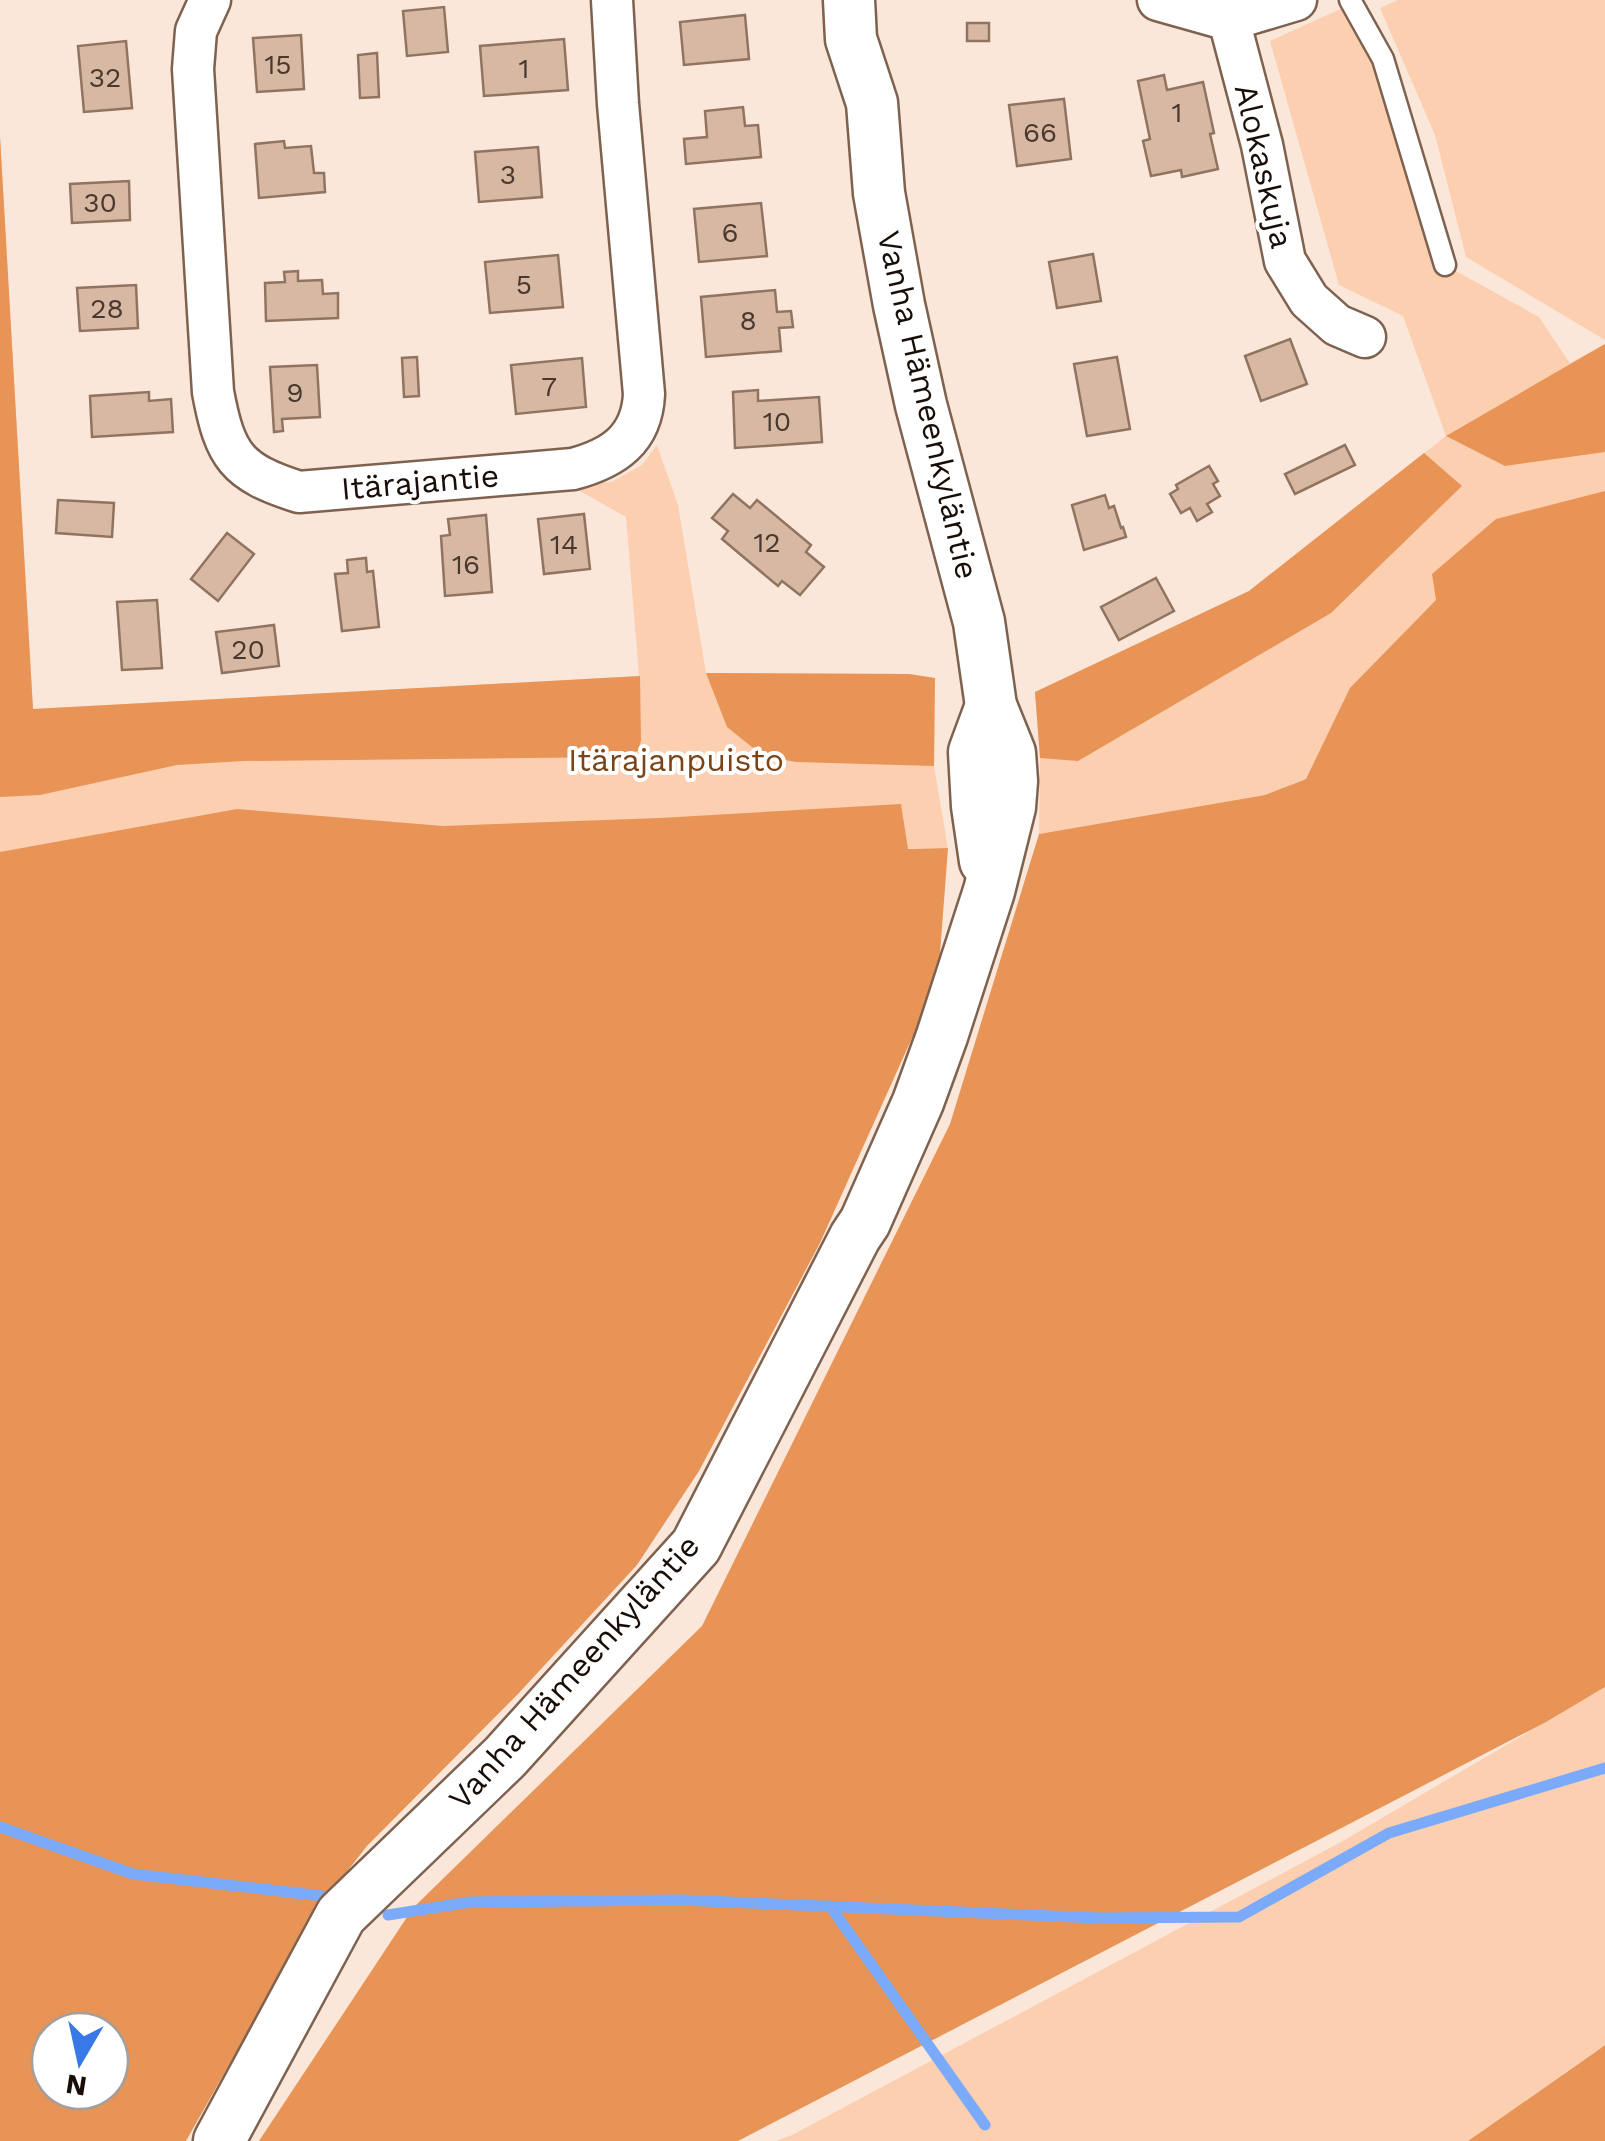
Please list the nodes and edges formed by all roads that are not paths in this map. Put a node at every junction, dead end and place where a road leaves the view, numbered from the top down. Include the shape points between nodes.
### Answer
1 (210, 0) edge
2 (612, 0) edge
3 (848, 0) edge
4 (882, 0) edge
5 (1158, 0) edge
6 (1296, 0) edge
7 (1350, 0) edge
8 (1229, 20) junction
9 (872, 103) junction
10 (1445, 265) dead end
11 (1365, 337) dead end
12 (219, 2141) edge

1 - 2 street, Itärajantie via 196,31 193,69 213,392 229,450 266,482 299,492 573,469 616,452 636,428 644,394
3 - 9 street, Vanha Hämeenkyläntie via 850,39
4 - 9 street, Vanha Hämeenkyläntie
5 - 8 street
6 - 8 street
7 - 10 lane via 1383,58
8 - 11 street, Alokaskuja via 1285,261 1309,300 1337,325
9 - 12 street, Vanha Hämeenkyläntie via 899,305 980,622 991,706 1010,752 1010,808 989,891 918,1102 865,1222 696,1546 505,1757 341,1915

